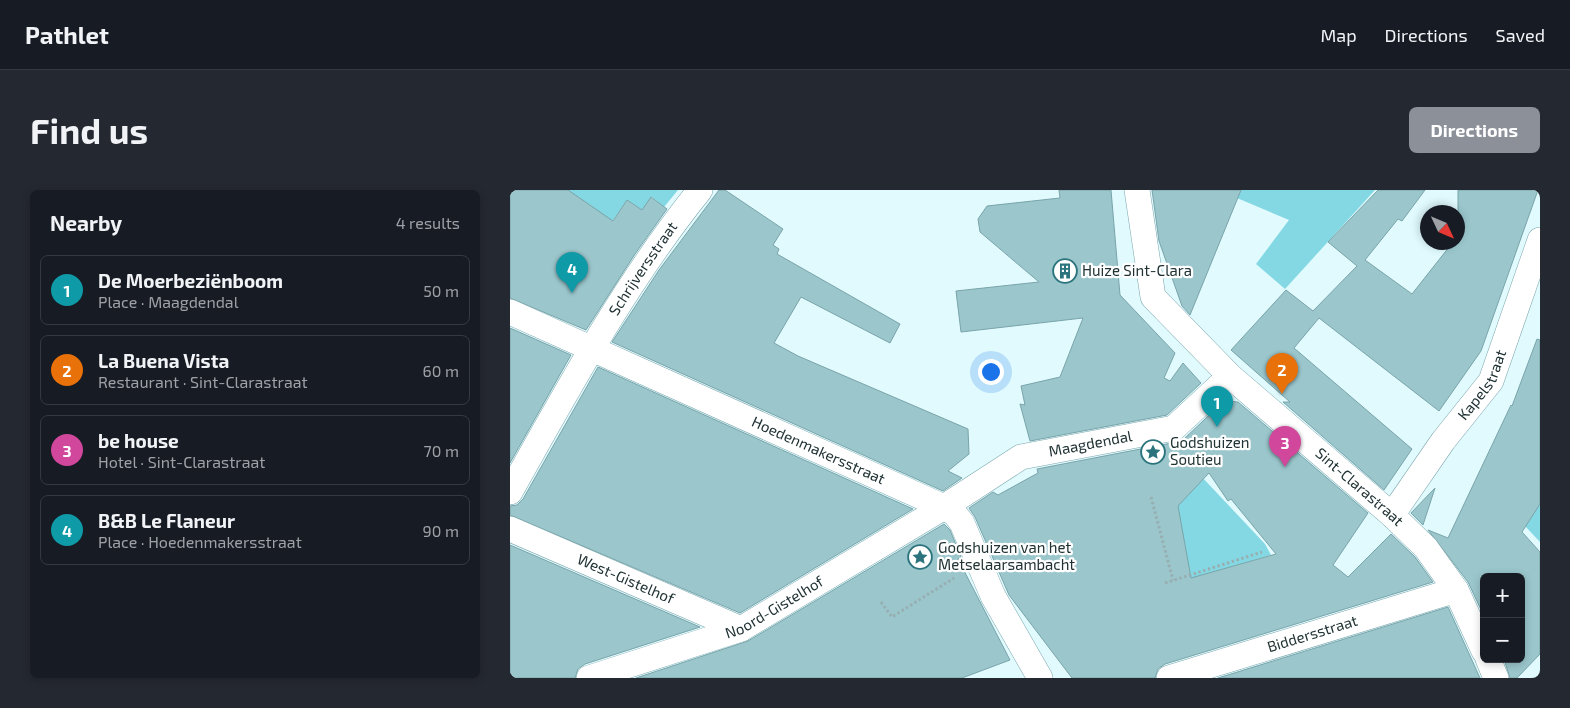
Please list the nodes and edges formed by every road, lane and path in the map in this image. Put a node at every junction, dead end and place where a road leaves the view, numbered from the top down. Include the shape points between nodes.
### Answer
1 (700, 190) edge
2 (1137, 190) edge
3 (1540, 240) edge
4 (510, 312) edge
5 (590, 349) junction
6 (1230, 376) junction
7 (510, 492) edge
8 (1151, 497) dead end
9 (944, 507) junction
10 (1392, 515) junction
11 (510, 529) edge
12 (1262, 552) dead end
13 (978, 564) junction
14 (1173, 580) junction
15 (1165, 583) dead end
16 (1456, 590) junction
17 (881, 602) dead end
18 (741, 629) junction
19 (1480, 642) edge
20 (1490, 663) edge
21 (589, 678) edge
22 (1040, 678) edge
23 (1169, 678) edge
24 (1496, 678) edge

1 - 5 street, Schrijversstraat via 669,228
2 - 6 street, Sint-Clarastraat via 1153,297
3 - 10 street, Kapelstraat via 1491,381 1443,441
4 - 5 street, Hoedenmakersstraat
5 - 7 street, Schrijversstraat
5 - 9 street, Hoedenmakersstraat
6 - 9 street, Maagdendal via 1174,428 1021,458
6 - 10 street, Sint-Clarastraat
8 - 14 path
9 - 13 street, Hoedenmakersstraat via 962,523
9 - 18 street, Noord-Gistelhof
10 - 16 street, Sint-Clarastraat via 1426,548
11 - 18 street, West-Gistelhof
12 - 14 path
13 - 17 path via 892,617
13 - 22 street, Hoedenmakersstraat
14 - 15 path
16 - 19 street, Sint-Clarastraat
16 - 23 street, Biddersstraat
18 - 21 street, Noord-Gistelhof
20 - 24 street

